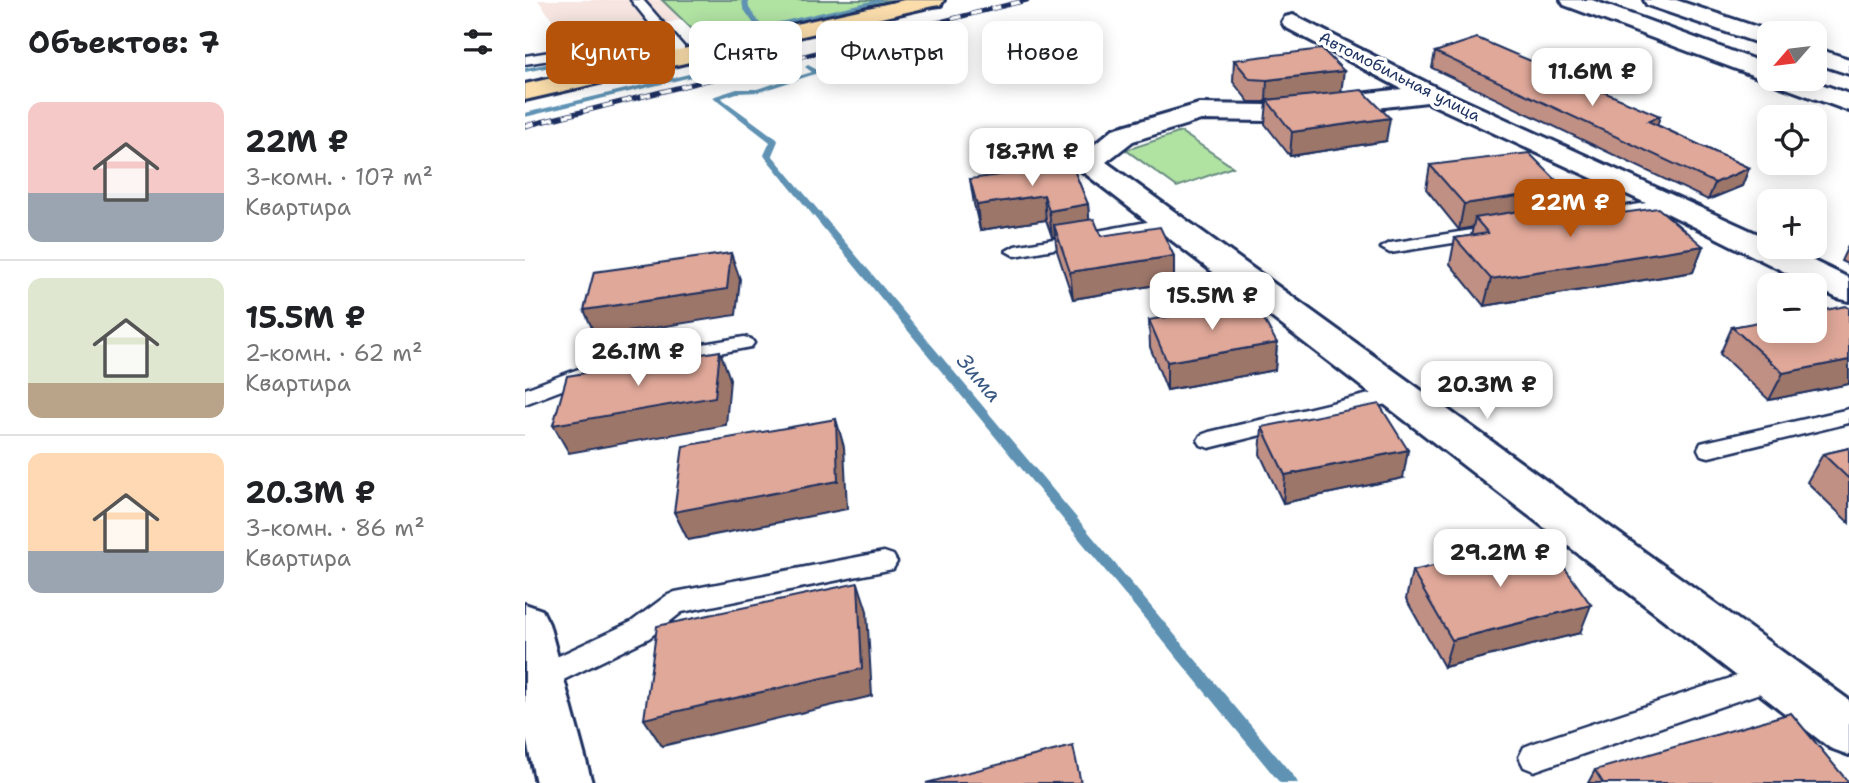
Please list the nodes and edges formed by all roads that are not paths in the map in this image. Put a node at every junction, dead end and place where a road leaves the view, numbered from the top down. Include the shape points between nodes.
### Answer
1 (637, 0) edge
2 (933, 0) edge
3 (1572, 0) edge
4 (1655, 0) edge
5 (1293, 22) dead end
6 (1757, 36) edge
7 (680, 51) junction
8 (1827, 59) edge
9 (525, 60) edge
10 (1849, 67) edge
11 (1757, 69) edge
12 (1816, 91) edge
13 (525, 92) edge
14 (1430, 94) junction
15 (1849, 103) edge
16 (1033, 155) dead end
17 (1088, 162) junction
18 (1672, 204) junction
19 (1169, 223) junction
20 (1551, 223) edge
21 (1511, 229) edge
22 (1390, 248) dead end
23 (1015, 251) dead end
24 (1849, 291) edge
25 (744, 343) dead end
26 (1399, 394) junction
27 (525, 397) edge
28 (1849, 416) edge
29 (1209, 440) dead end
30 (1709, 449) dead end
31 (884, 562) dead end
32 (525, 624) edge
33 (1775, 675) junction
34 (532, 679) edge
35 (1849, 731) edge
36 (1534, 757) dead end
37 (563, 783) edge

1 - 7 lane
2 - 7 main road
3 - 11 street
4 - 6 street
5 - 14 street, Автомобильная улица
7 - 9 lane via 631,43
7 - 13 main road
8 - 10 street
12 - 15 street
14 - 17 street via 1266,113 1199,112 1123,135
14 - 18 street, Автомобильная улица
16 - 17 lane
17 - 19 street
18 - 20 lane
18 - 24 street, Автомобильная улица
19 - 23 lane
19 - 26 street
21 - 22 lane
25 - 27 lane via 597,369
26 - 29 lane
26 - 33 street
28 - 30 lane
31 - 34 lane via 675,603 640,630
32 - 34 street
33 - 35 street
33 - 36 lane
34 - 37 street

